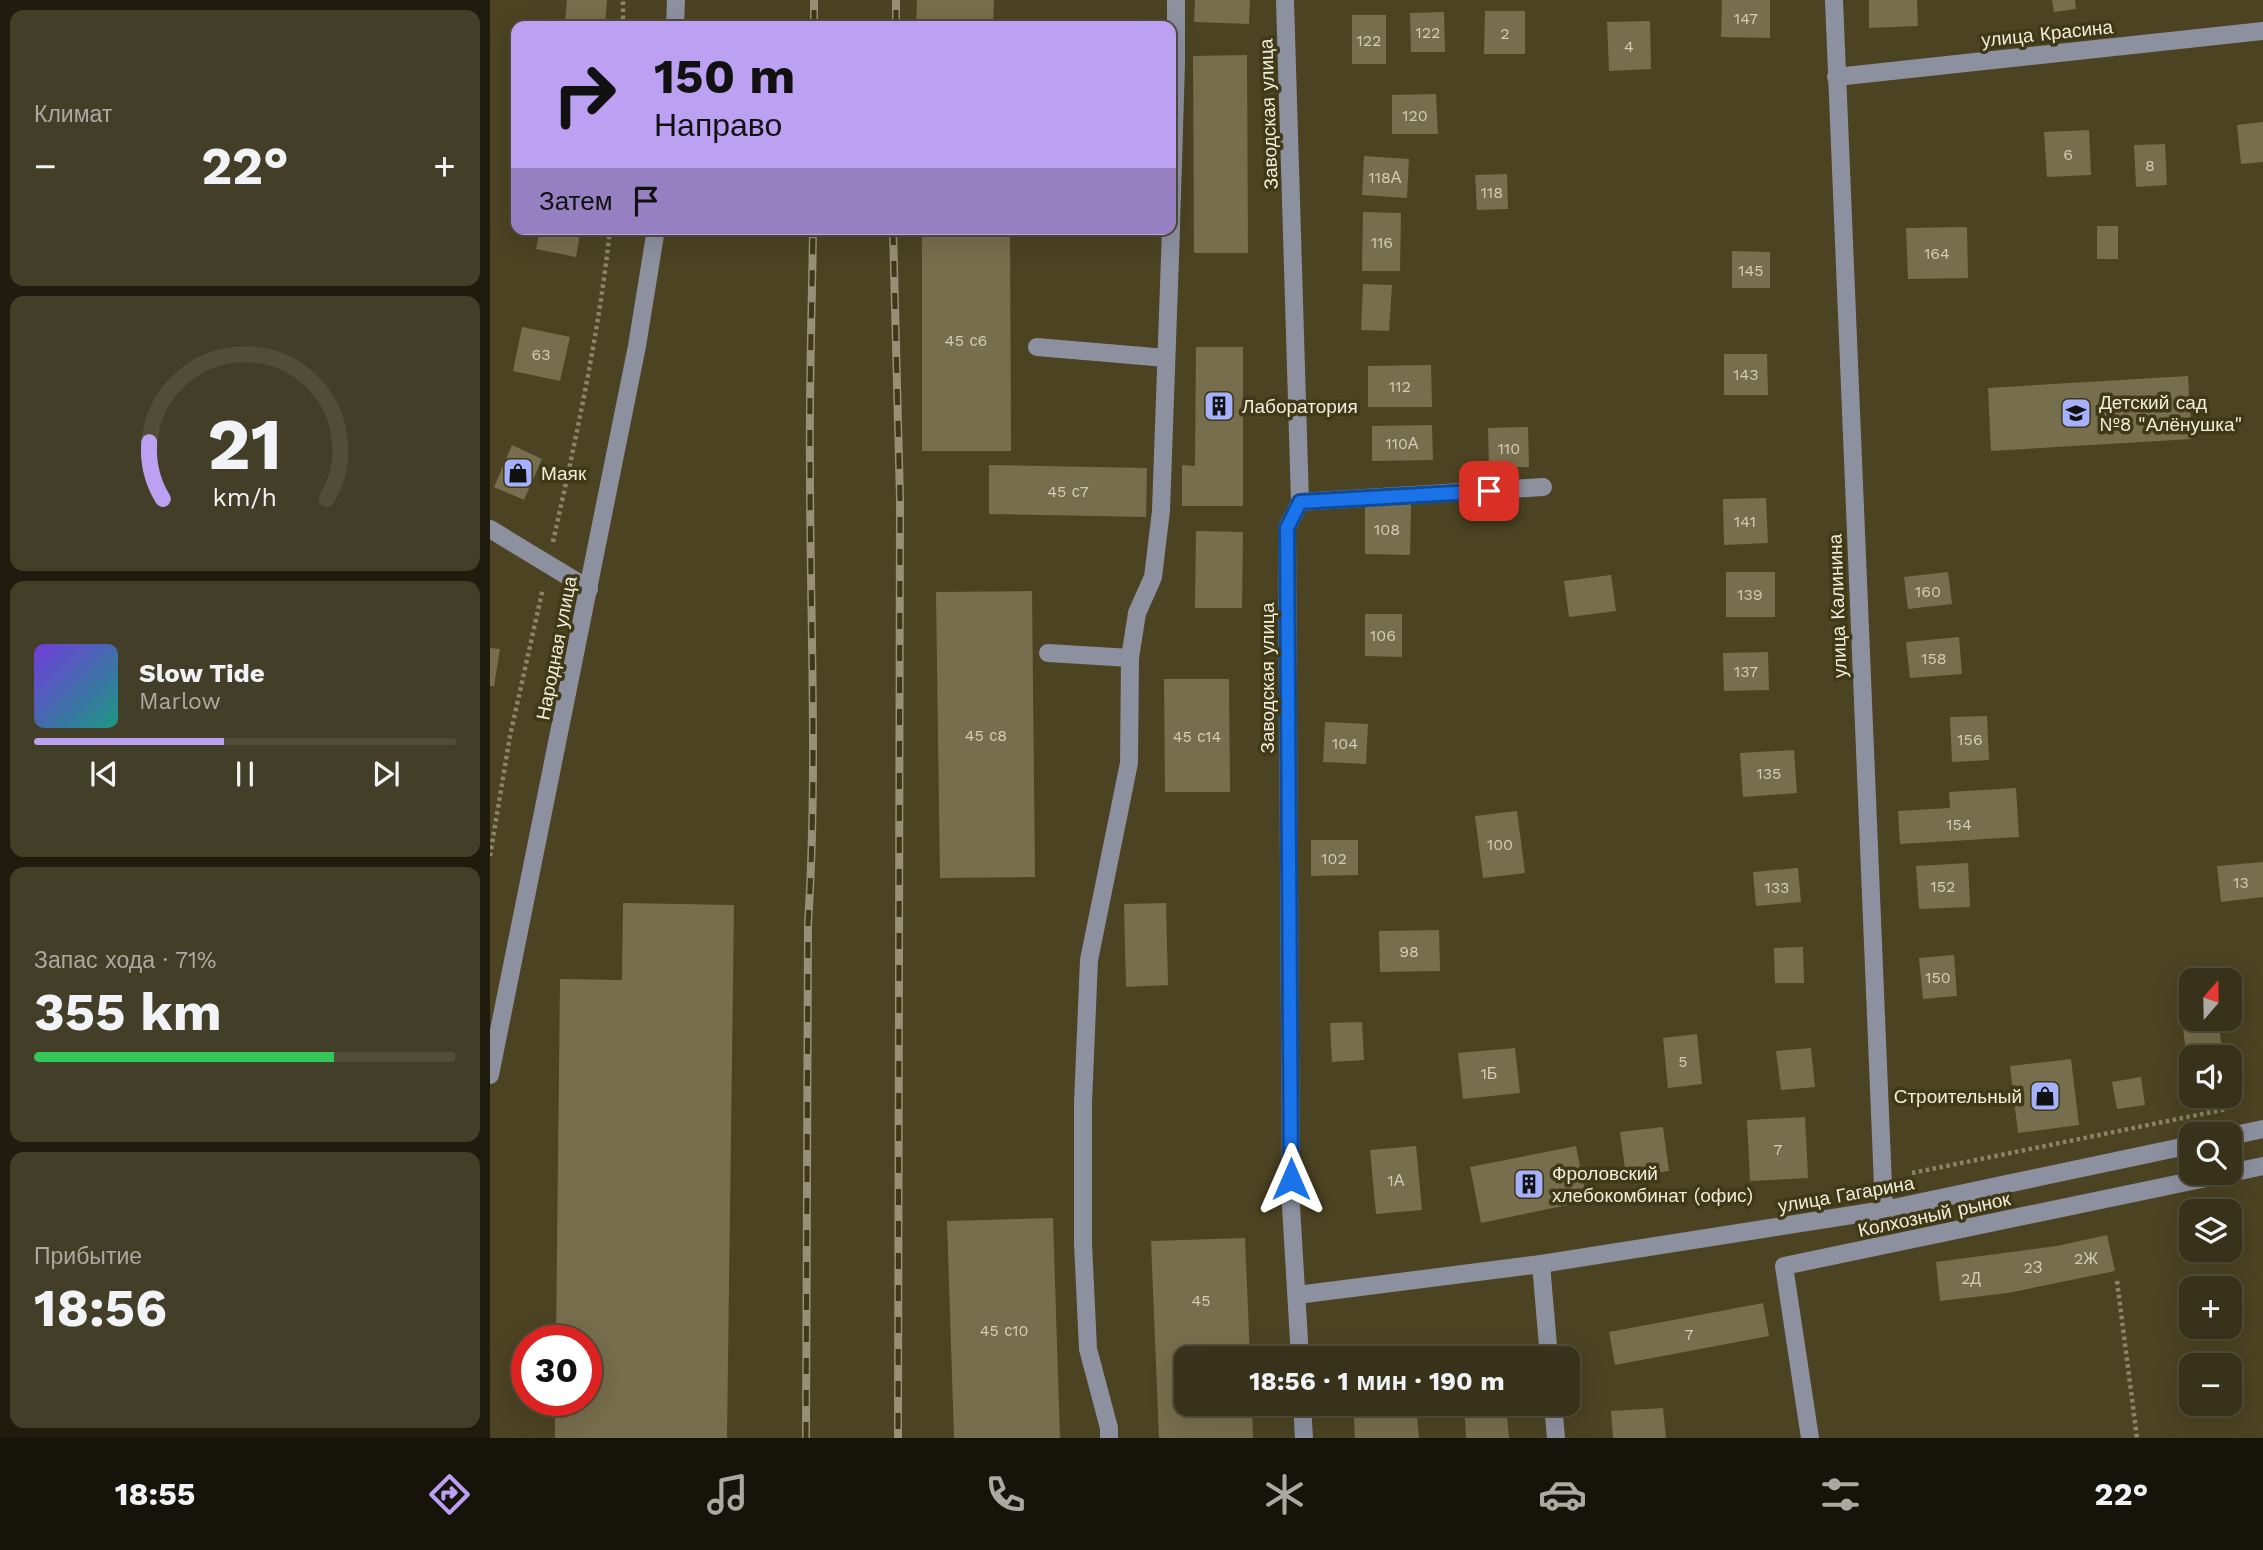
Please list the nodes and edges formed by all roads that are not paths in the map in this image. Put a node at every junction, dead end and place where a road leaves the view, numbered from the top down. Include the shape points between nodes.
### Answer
1 (676, 0) edge
2 (1176, 0) edge
3 (1285, 0) edge
4 (1834, 0) edge
5 (675, 21) edge
6 (2263, 31) edge
7 (1836, 76) junction
8 (1176, 78) edge
9 (655, 235) edge
10 (1171, 235) edge
11 (1037, 347) dead end
12 (1166, 358) junction
13 (1543, 487) dead end
14 (1300, 502) junction
15 (490, 529) edge
16 (589, 589) junction
17 (1048, 653) dead end
18 (1130, 658) junction
19 (490, 1075) edge
20 (2263, 1129) edge
21 (2242, 1133) edge
22 (2179, 1148) edge
23 (2263, 1166) edge
24 (1884, 1210) junction
25 (1541, 1264) junction
26 (1297, 1295) junction
27 (1299, 1346) edge
28 (1548, 1346) edge
29 (1303, 1416) edge
30 (1554, 1416) edge
31 (1109, 1438) edge
32 (1304, 1438) edge
33 (1556, 1438) edge
34 (1810, 1438) edge

1 - 5 street
2 - 8 street
3 - 14 street, Заводская улица
4 - 7 street, улица Калинина
6 - 7 street, улица Красина
7 - 24 street, улица Калинина
9 - 16 street, Народная улица
10 - 12 street
11 - 12 street
12 - 18 street via 1160,524 1153,577 1137,613
13 - 14 street
14 - 26 street, Заводская улица via 1287,528 1291,1206
15 - 16 street
16 - 19 street, Народная улица
17 - 18 street
18 - 31 street via 1129,762 1089,960 1083,1103 1088,1349
20 - 21 street
22 - 24 street, улица Гагарина
23 - 34 street, Колхозный рынок via 1784,1266
24 - 25 street, улица Гагарина
25 - 26 street, улица Гагарина
25 - 28 street
26 - 27 street, Заводская улица
29 - 32 street
30 - 33 street

